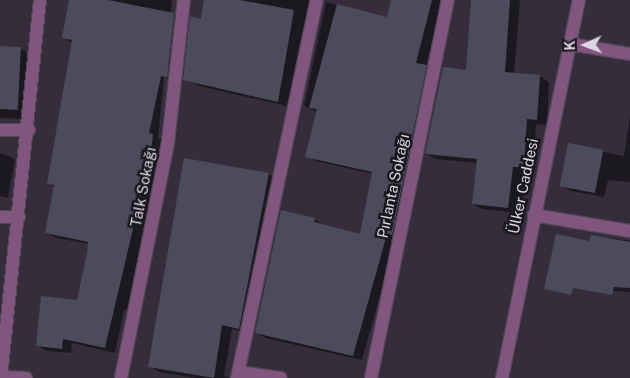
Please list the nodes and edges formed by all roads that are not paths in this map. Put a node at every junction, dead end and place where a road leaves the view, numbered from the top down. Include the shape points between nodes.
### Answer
1 (40, 0) edge
2 (184, 0) edge
3 (317, 0) edge
4 (448, 0) edge
5 (579, 0) edge
6 (570, 44) junction
7 (630, 54) edge
8 (0, 130) edge
9 (29, 130) junction
10 (534, 215) junction
11 (19, 216) junction
12 (0, 217) edge
13 (630, 231) edge
14 (238, 375) edge
15 (0, 377) edge
16 (26, 378) edge
17 (121, 378) edge
18 (281, 378) edge
19 (371, 378) edge
20 (502, 378) edge

1 - 9 street
2 - 17 street, Talk Sokağı via 168,142
3 - 14 street
4 - 19 street, Pırlanta Sokağı
5 - 6 street, Ülker Caddesi
6 - 7 street
6 - 10 street, Ülker Caddesi
8 - 9 street
9 - 11 street
10 - 13 street
10 - 20 street, Ülker Caddesi
11 - 12 street
11 - 15 street
14 - 18 street
15 - 16 street

